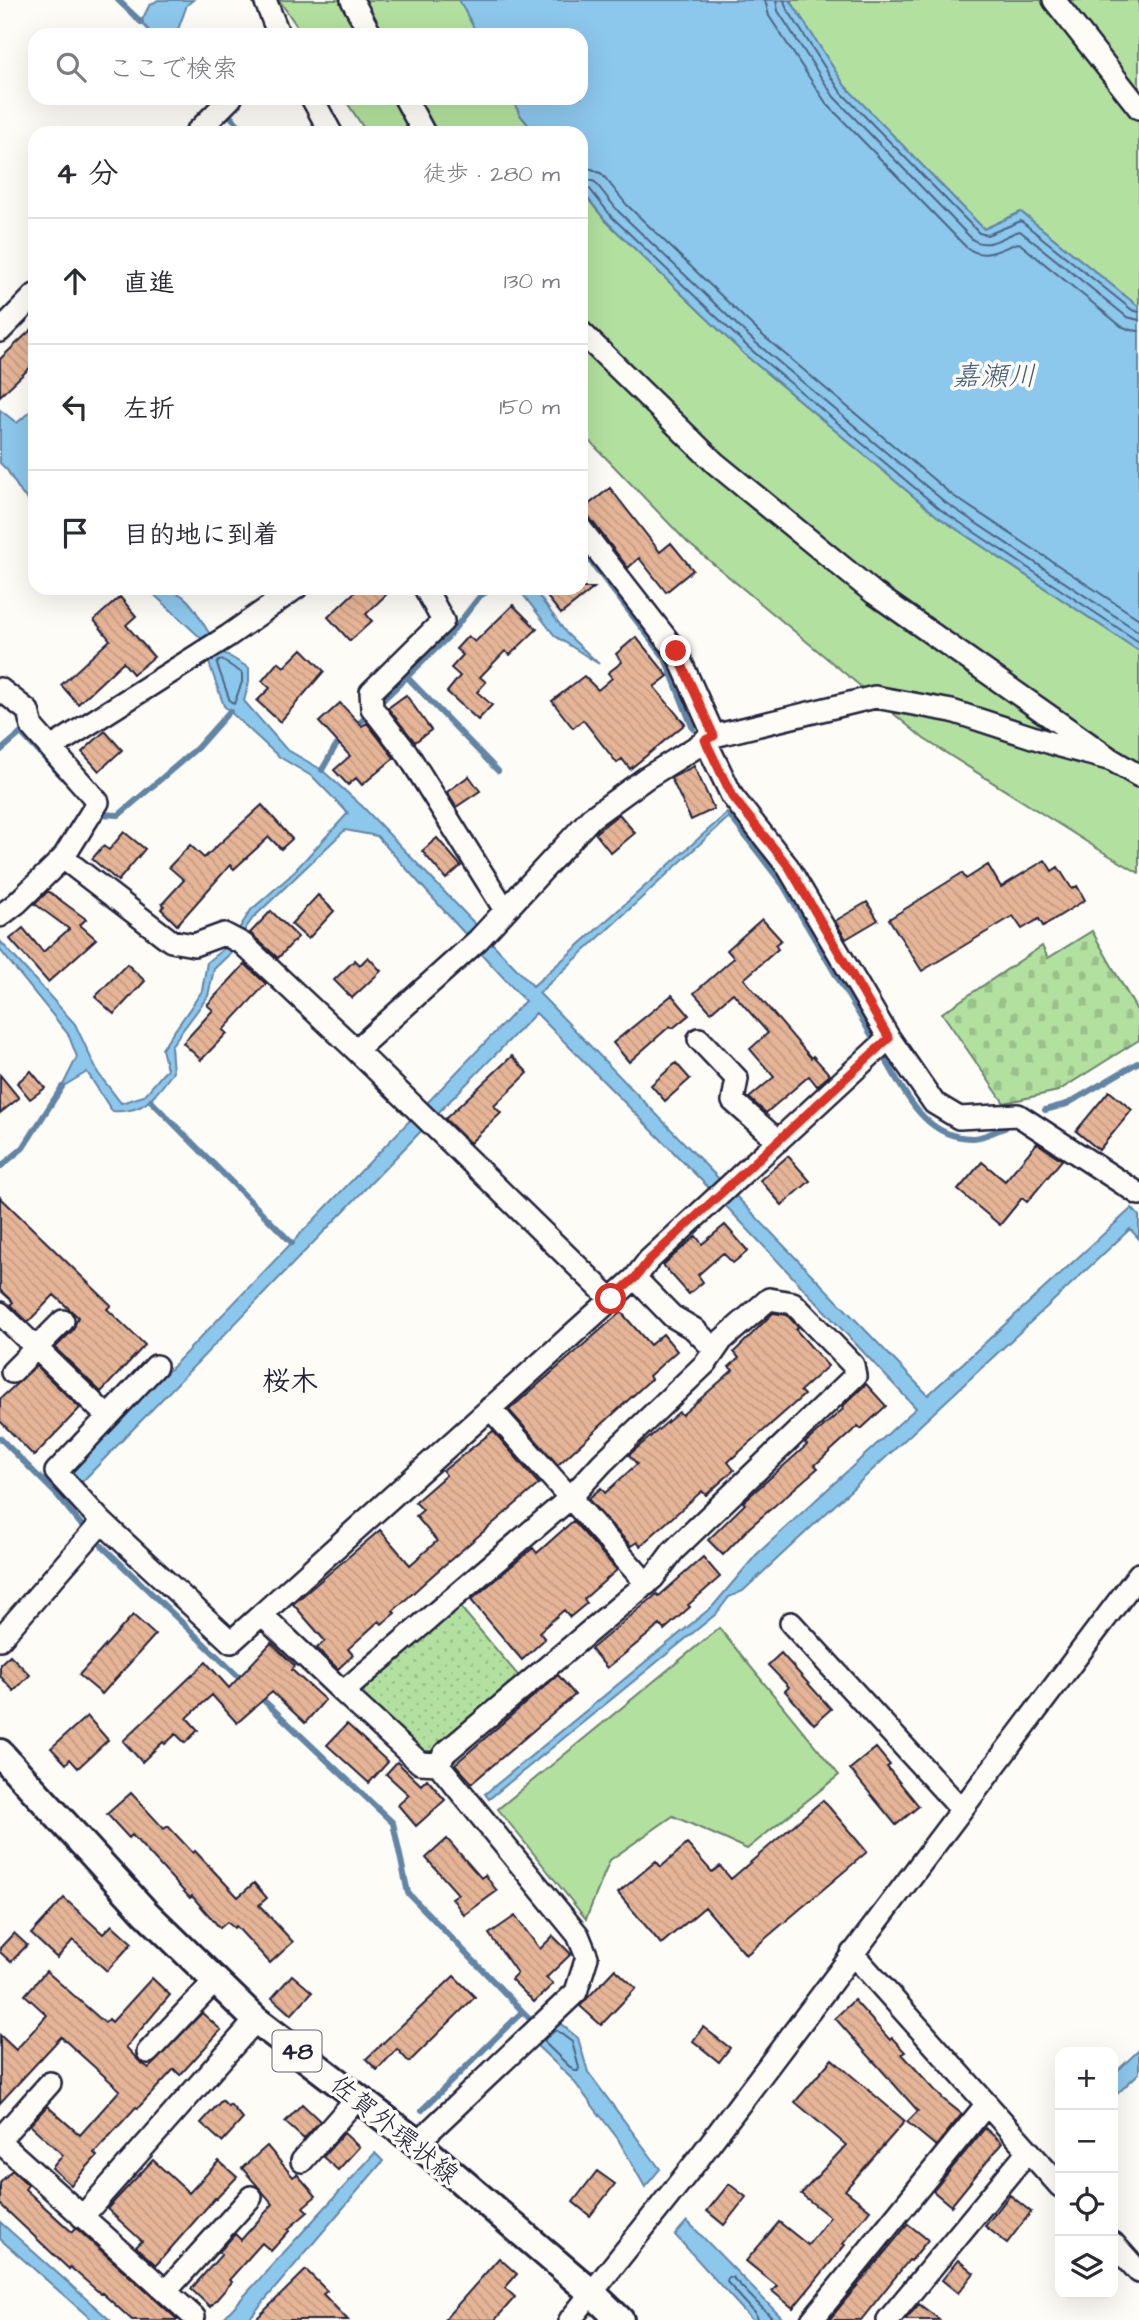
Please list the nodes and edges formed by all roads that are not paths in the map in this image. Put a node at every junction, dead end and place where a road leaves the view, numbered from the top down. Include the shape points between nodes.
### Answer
1 (265, 0) edge
2 (352, 0) edge
3 (1054, 0) edge
4 (276, 28) edge
5 (367, 28) edge
6 (223, 105) edge
7 (316, 105) edge
8 (409, 105) edge
9 (1139, 108) edge
10 (203, 126) edge
11 (327, 126) edge
12 (420, 126) edge
13 (28, 302) edge
14 (0, 331) edge
15 (588, 339) edge
16 (588, 538) edge
17 (286, 595) edge
18 (429, 595) edge
19 (0, 690) edge
20 (710, 738) junction
21 (51, 748) junction
22 (1112, 760) junction
23 (1139, 776) edge
24 (63, 858) junction
25 (505, 910) junction
26 (0, 916) edge
27 (889, 1038) junction
28 (699, 1039) dead end
29 (356, 1050) junction
30 (778, 1141) junction
31 (1139, 1194) edge
32 (635, 1278) junction
33 (611, 1299) junction
34 (0, 1313) edge
35 (63, 1321) dead end
36 (36, 1348) junction
37 (714, 1349) junction
38 (156, 1366) dead end
39 (12, 1372) dead end
40 (490, 1408) junction
41 (108, 1417) junction
42 (570, 1498) junction
43 (102, 1522) junction
44 (1139, 1574) edge
45 (647, 1584) junction
46 (262, 1615) junction
47 (791, 1623) dead end
48 (0, 1639) edge
49 (343, 1692) junction
50 (0, 1753) edge
51 (438, 1764) junction
52 (961, 1809) junction
53 (852, 1953) junction
54 (215, 1981) junction
55 (256, 2020) junction
56 (148, 2052) dead end
57 (50, 2083) dead end
58 (358, 2098) junction
59 (986, 2105) junction
60 (0, 2141) edge
61 (417, 2143) junction
62 (1028, 2151) junction
63 (302, 2161) dead end
64 (1055, 2181) edge
65 (251, 2197) dead end
66 (82, 2217) junction
67 (1118, 2249) edge
68 (1139, 2272) edge
69 (166, 2291) junction
70 (593, 2294) junction
71 (194, 2317) dead end
72 (570, 2320) edge
73 (620, 2320) edge
74 (812, 2320) edge
75 (888, 2320) edge

1 - 4 street
2 - 5 street
3 - 9 street
6 - 10 street
7 - 11 street
8 - 12 street
13 - 14 street
15 - 22 street via 715,463 863,585
16 - 20 street via 676,651
17 - 21 street
18 - 25 street via 443,621 371,692 372,708 407,753
19 - 21 street via 28,711 32,727
20 - 22 street via 875,697 952,711
20 - 25 street via 591,818
20 - 27 street via 732,796 789,867
21 - 24 street via 98,802
22 - 23 street
24 - 26 street
24 - 29 street via 171,941 194,945 224,934 243,944
25 - 29 street
27 - 30 street
27 - 31 street via 934,1103 959,1118 1018,1115
28 - 30 street via 737,1079 733,1101
29 - 33 street
30 - 32 street
32 - 33 street
32 - 37 street via 672,1316
33 - 40 street
34 - 36 street
35 - 36 street
36 - 39 street
36 - 41 street
37 - 42 street via 706,1363
37 - 45 street via 769,1299 793,1303 853,1365 855,1376 673,1551
38 - 41 street
40 - 42 street
40 - 46 street
41 - 43 street via 56,1472
42 - 45 street
42 - 49 street
43 - 46 street via 231,1642
43 - 48 street
44 - 52 street
45 - 51 street via 445,1753
46 - 49 street
47 - 52 street
49 - 51 street via 420,1763
50 - 54 main road, 佐賀外環状線 / 48 via 146,1913
51 - 61 street via 578,1935 587,1957 576,1992
52 - 53 street
53 - 59 street
53 - 70 street
54 - 55 main road, 佐賀外環状線 / 48
54 - 56 street
55 - 58 main road, 佐賀外環状線 / 48
55 - 66 street
57 - 60 street
58 - 61 main road, 佐賀外環状線 / 48
58 - 63 street
59 - 62 street
59 - 74 street
60 - 66 street
61 - 70 main road, 佐賀外環状線 / 48
62 - 64 street
62 - 75 street
65 - 69 street
66 - 69 street
67 - 68 street
69 - 71 street
70 - 72 street
70 - 73 main road, 佐賀外環状線 / 48

